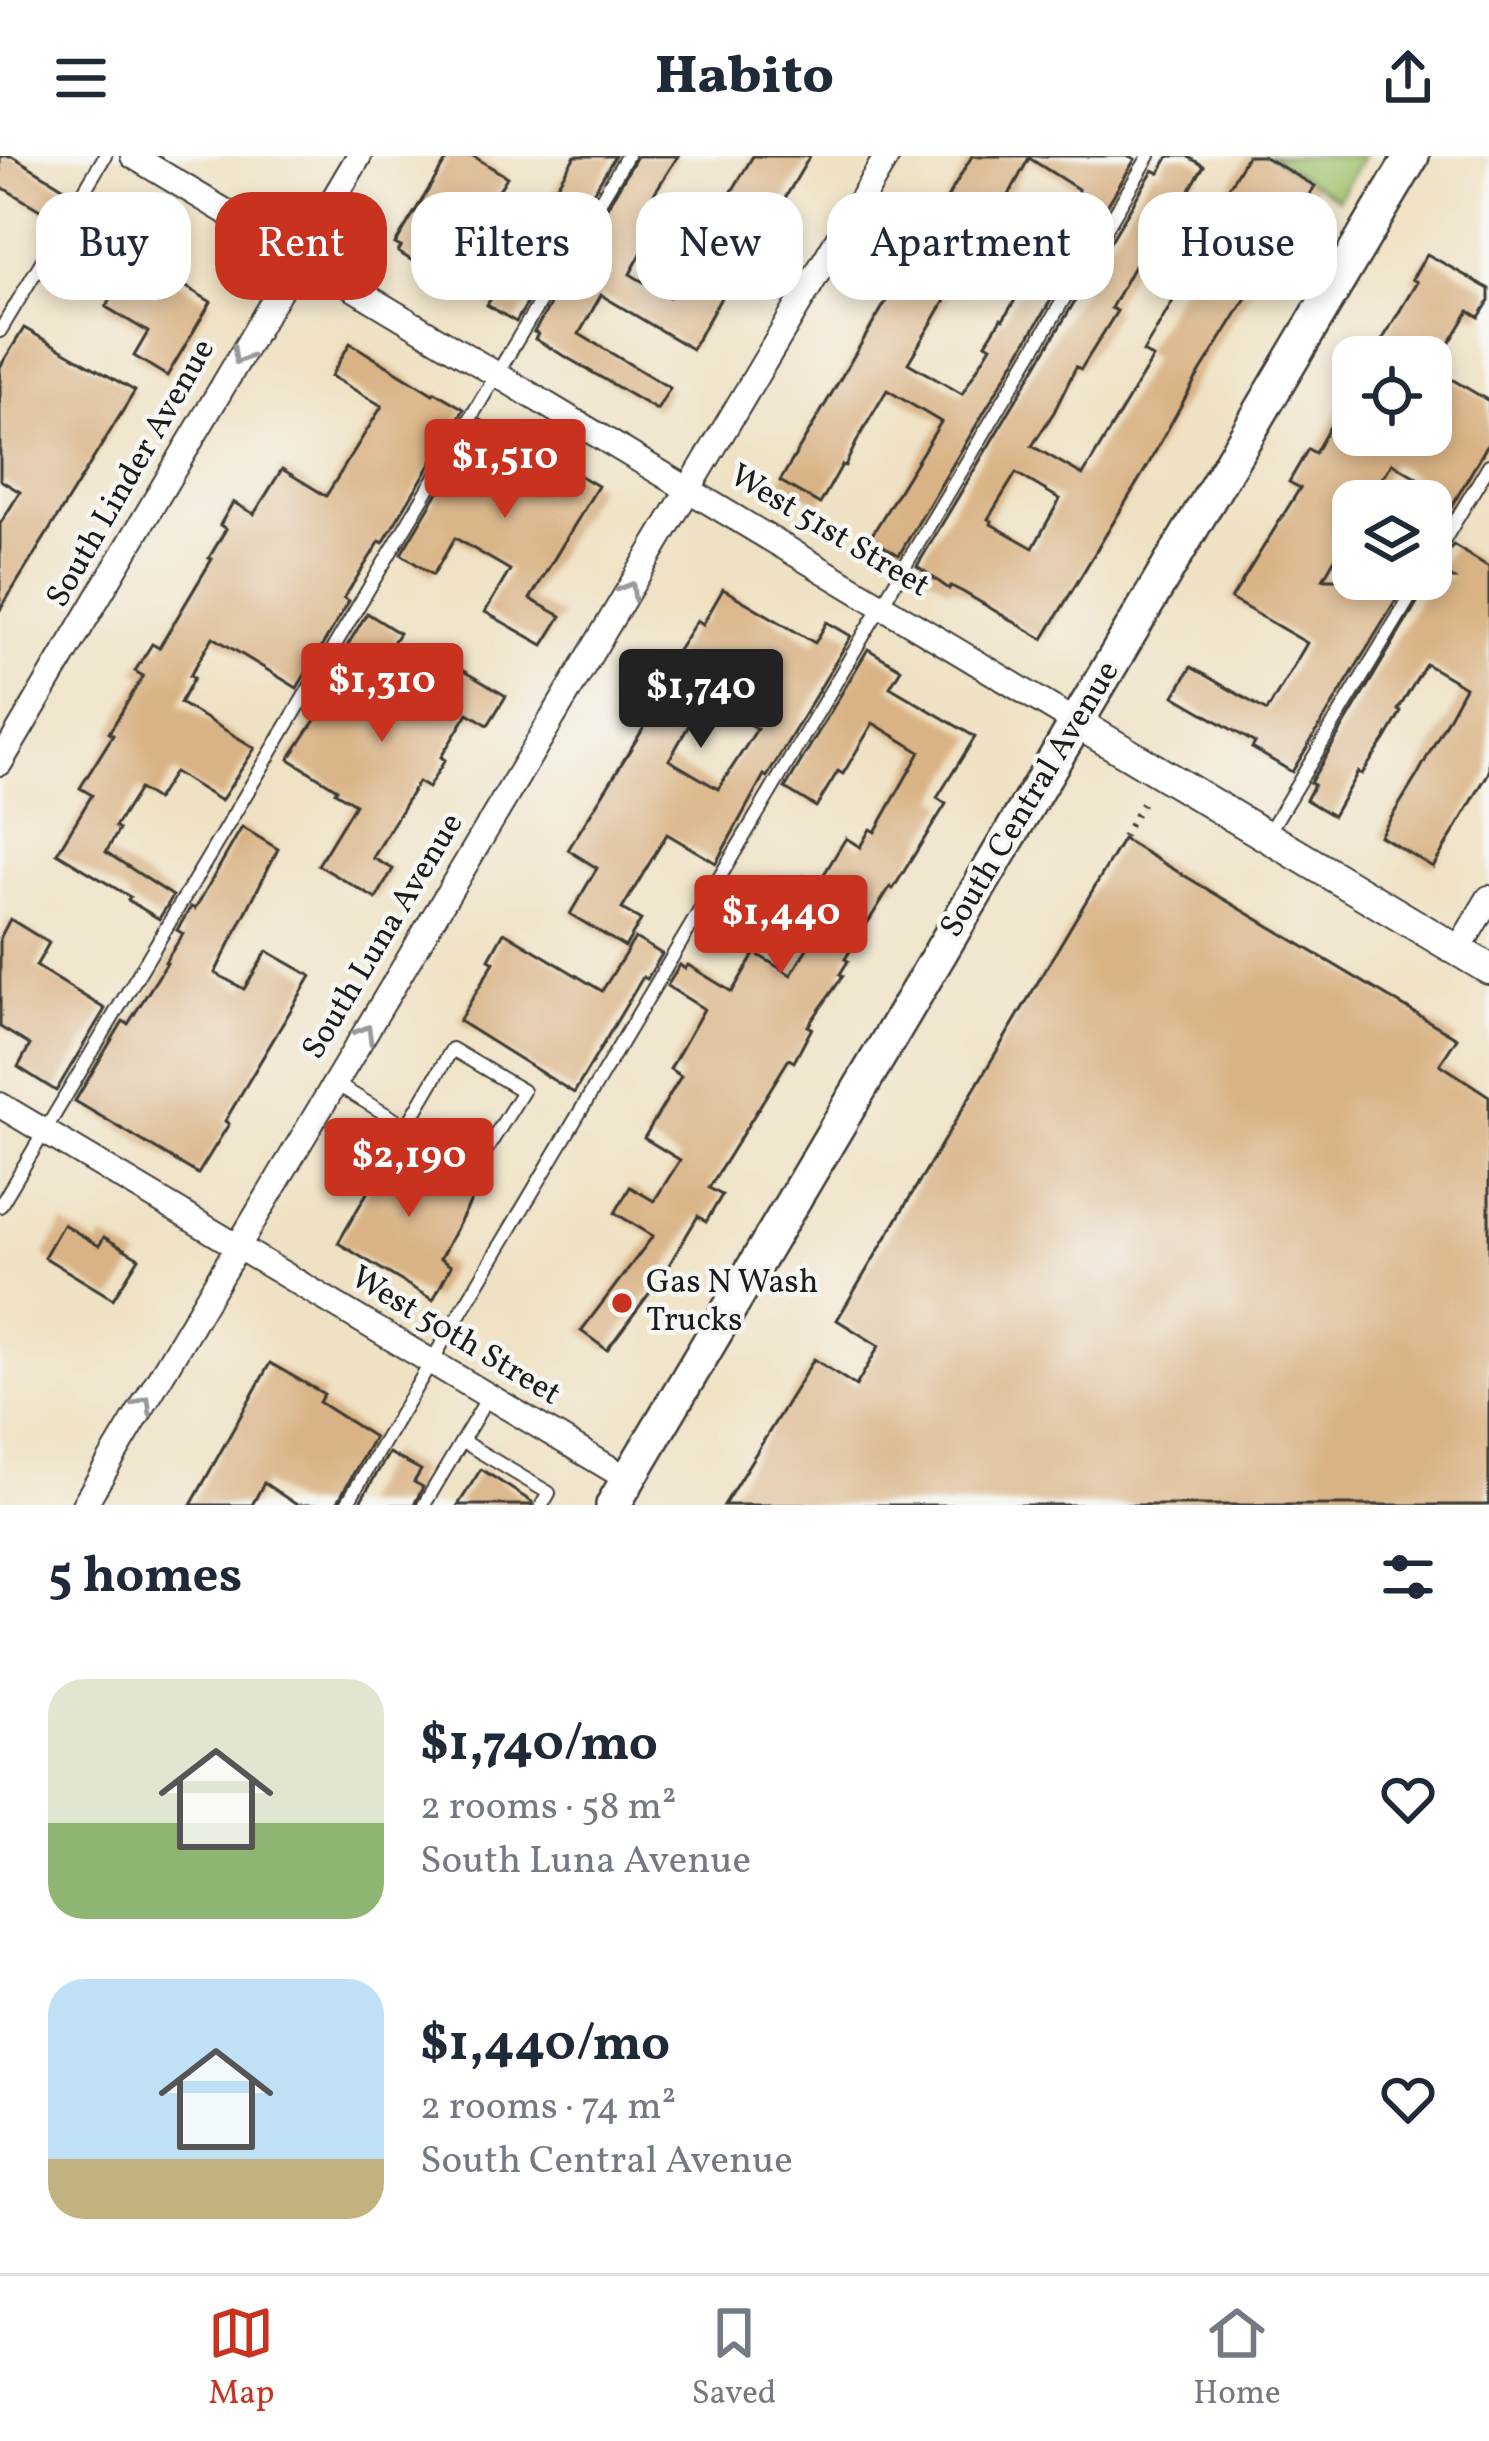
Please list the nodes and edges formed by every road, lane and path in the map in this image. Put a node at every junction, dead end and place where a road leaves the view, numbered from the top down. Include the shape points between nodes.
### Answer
1 (105, 156) edge
2 (133, 156) edge
3 (359, 156) edge
4 (627, 156) edge
5 (887, 156) edge
6 (1150, 156) edge
7 (1412, 156) edge
8 (337, 192) edge
9 (215, 205) edge
10 (273, 300) edge
11 (372, 300) edge
12 (0, 332) edge
13 (497, 375) junction
14 (1489, 465) edge
15 (688, 490) junction
16 (1452, 527) edge
17 (1408, 600) edge
18 (882, 606) junction
19 (1077, 723) junction
20 (0, 764) edge
21 (1144, 802) dead end
22 (1123, 836) dead end
23 (1267, 836) junction
24 (1489, 898) edge
25 (1458, 950) junction
26 (1489, 969) edge
27 (335, 1083) junction
28 (0, 1105) edge
29 (406, 1126) junction
30 (45, 1132) junction
31 (0, 1206) edge
32 (238, 1247) junction
33 (431, 1362) junction
34 (489, 1396) junction
35 (462, 1441) junction
36 (620, 1492) edge
37 (84, 1505) edge
38 (346, 1505) edge
39 (424, 1505) edge
40 (542, 1505) edge

1 - 12 lane
2 - 9 street, West 51st Street
3 - 8 street, South Linder Avenue
4 - 13 lane
5 - 15 street, South Luna Avenue
6 - 18 lane
7 - 19 main road, South Central Avenue
10 -> 20 street, South Linder Avenue
11 - 13 street, West 51st Street
13 - 15 street, West 51st Street
13 - 30 lane
14 - 16 lane
15 - 18 street, West 51st Street
27 -> 15 street, South Luna Avenue
17 - 23 lane
18 - 19 street, West 51st Street
18 - 33 lane
19 - 23 street, West 51st Street
19 - 36 main road, South Central Avenue
21 - 22 path
23 - 25 street, West 51st Street
24 - 25 street
25 - 26 street, West 51st Street
27 - 29 lane
27 - 32 street, South Luna Avenue
28 - 30 street, West 50th Street
29 - 29 lane via 475,1168 523,1091 452,1049
30 - 31 lane
30 - 32 street, West 50th Street
32 - 33 street, West 50th Street
37 -> 32 street, South Luna Avenue
33 - 34 street, West 50th Street
33 - 38 lane
34 - 35 lane
34 - 36 street, West 50th Street
35 - 39 lane
35 - 40 lane via 549,1493

